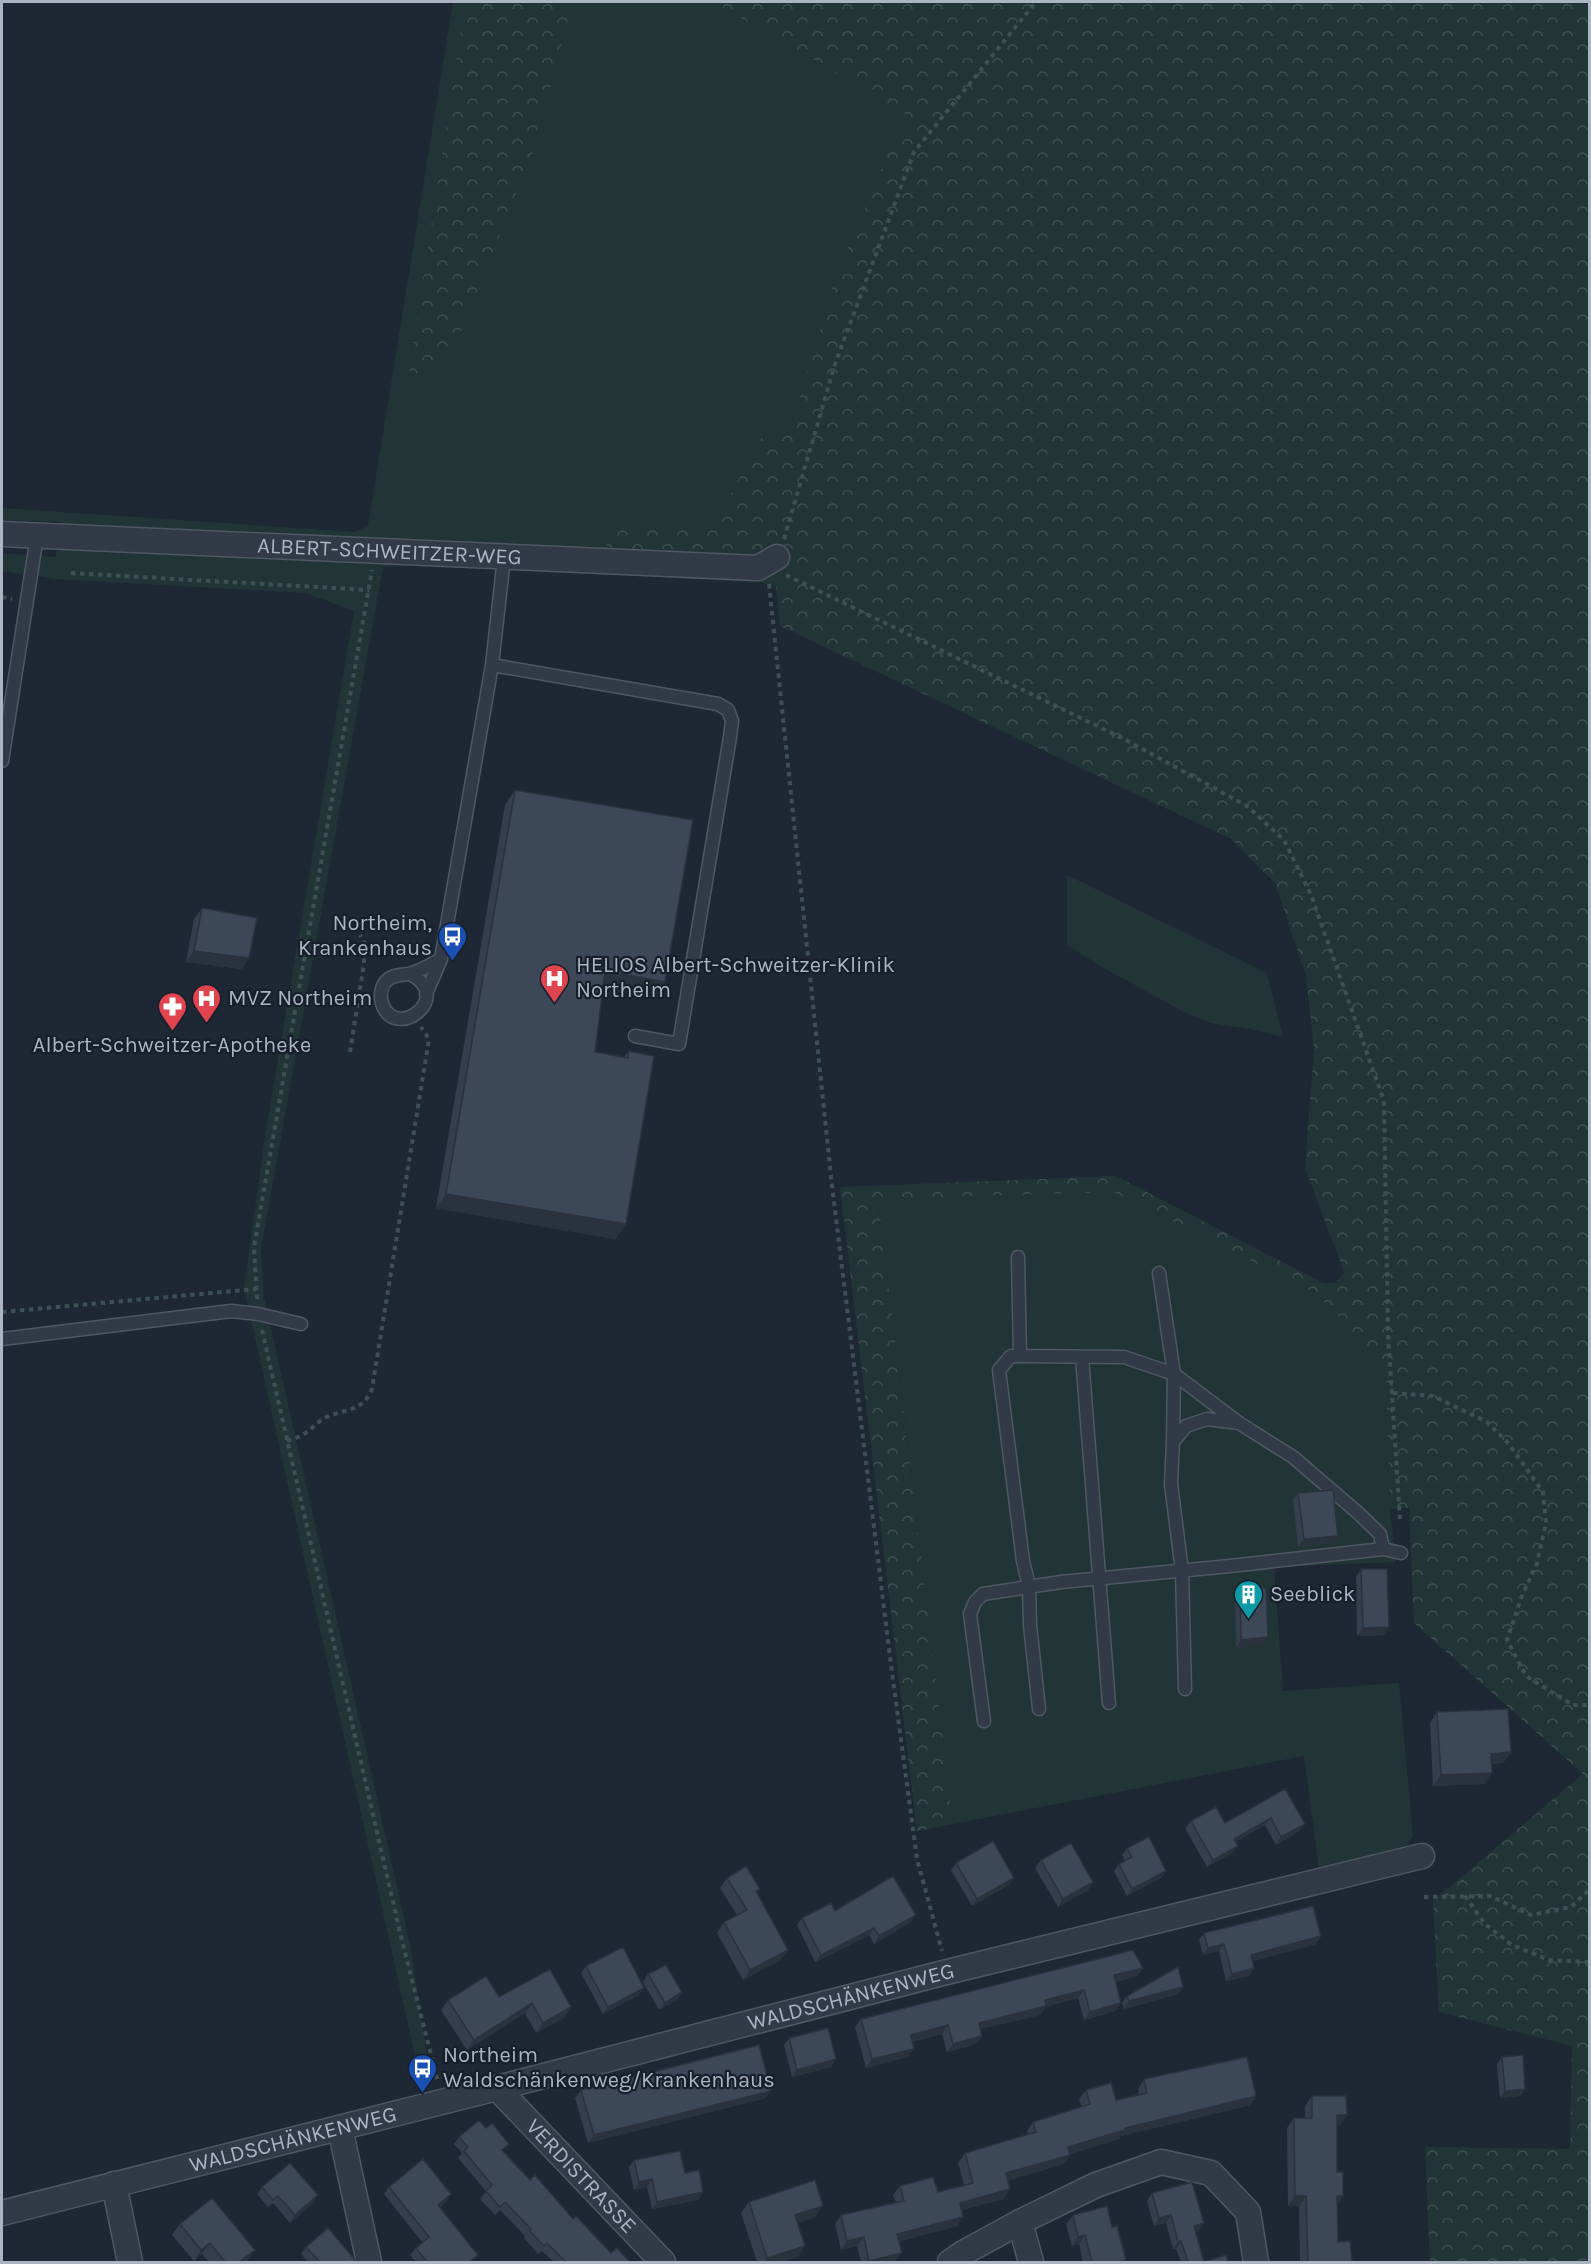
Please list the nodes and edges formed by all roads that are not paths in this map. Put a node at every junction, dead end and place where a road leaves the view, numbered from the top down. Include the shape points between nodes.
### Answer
1 (2, 534) edge
2 (37, 536) junction
3 (504, 558) junction
4 (776, 564) road end
5 (492, 665) junction
6 (2, 761) edge
7 (441, 959) junction
8 (410, 974) junction
9 (426, 994) junction
10 (635, 1036) dead end
11 (1018, 1257) dead end
12 (1159, 1273) dead end
13 (301, 1324) dead end
14 (2, 1339) edge
15 (1020, 1356) junction
16 (1082, 1356) junction
17 (1174, 1374) junction
18 (1239, 1423) junction
19 (1173, 1442) junction
20 (1383, 1549) junction
21 (1401, 1553) dead end
22 (1182, 1571) junction
23 (1099, 1578) junction
24 (1029, 1586) junction
25 (1185, 1689) dead end
26 (1109, 1703) dead end
27 (1039, 1709) dead end
28 (984, 1721) dead end
29 (1422, 1856) dead end
30 (497, 2088) junction
31 (340, 2128) junction
32 (114, 2184) junction
33 (2, 2212) edge
34 (1020, 2222) junction
35 (130, 2262) edge
36 (369, 2262) edge
37 (663, 2262) edge
38 (950, 2262) edge
39 (1031, 2262) edge
40 (1256, 2262) edge

1 - 2 street, ALBERT-SCHWEITZER-WEG
2 - 3 street, ALBERT-SCHWEITZER-WEG
2 - 6 lane
3 - 4 street, ALBERT-SCHWEITZER-WEG via 758,568
3 - 5 lane
5 - 7 lane
5 - 10 lane via 718,704 729,710 730,737 679,1044
7 - 8 lane
7 - 9 lane
8 - 9 lane via 421,982
8 - 9 lane via 396,975 385,982 381,1002 388,1013 394,1017 414,1016 423,1007
11 - 15 lane
12 - 17 lane
13 - 14 lane via 231,1311
15 - 16 lane
15 - 24 lane via 1011,1356 999,1370
16 - 17 lane via 1124,1357
16 - 23 lane
17 - 18 lane
17 - 19 lane
18 - 19 lane via 1207,1419 1186,1426
18 - 20 lane via 1293,1457 1357,1512 1380,1534
19 - 22 lane via 1171,1484
20 - 21 lane
20 - 22 lane
22 - 23 lane
22 - 25 lane
23 - 24 lane
23 - 26 lane
24 - 27 lane
24 - 28 lane via 983,1594 970,1614
29 - 30 street, WALDSCHÄNKENWEG via 947,1972
30 - 31 street, WALDSCHÄNKENWEG
30 - 37 street, VERDISTRASSE
31 - 32 street, WALDSCHÄNKENWEG
31 - 36 street
32 - 33 street, WALDSCHÄNKENWEG
32 - 35 street
34 - 38 street
34 - 39 street
34 - 40 street via 1101,2182 1161,2162 1211,2173 1248,2212

